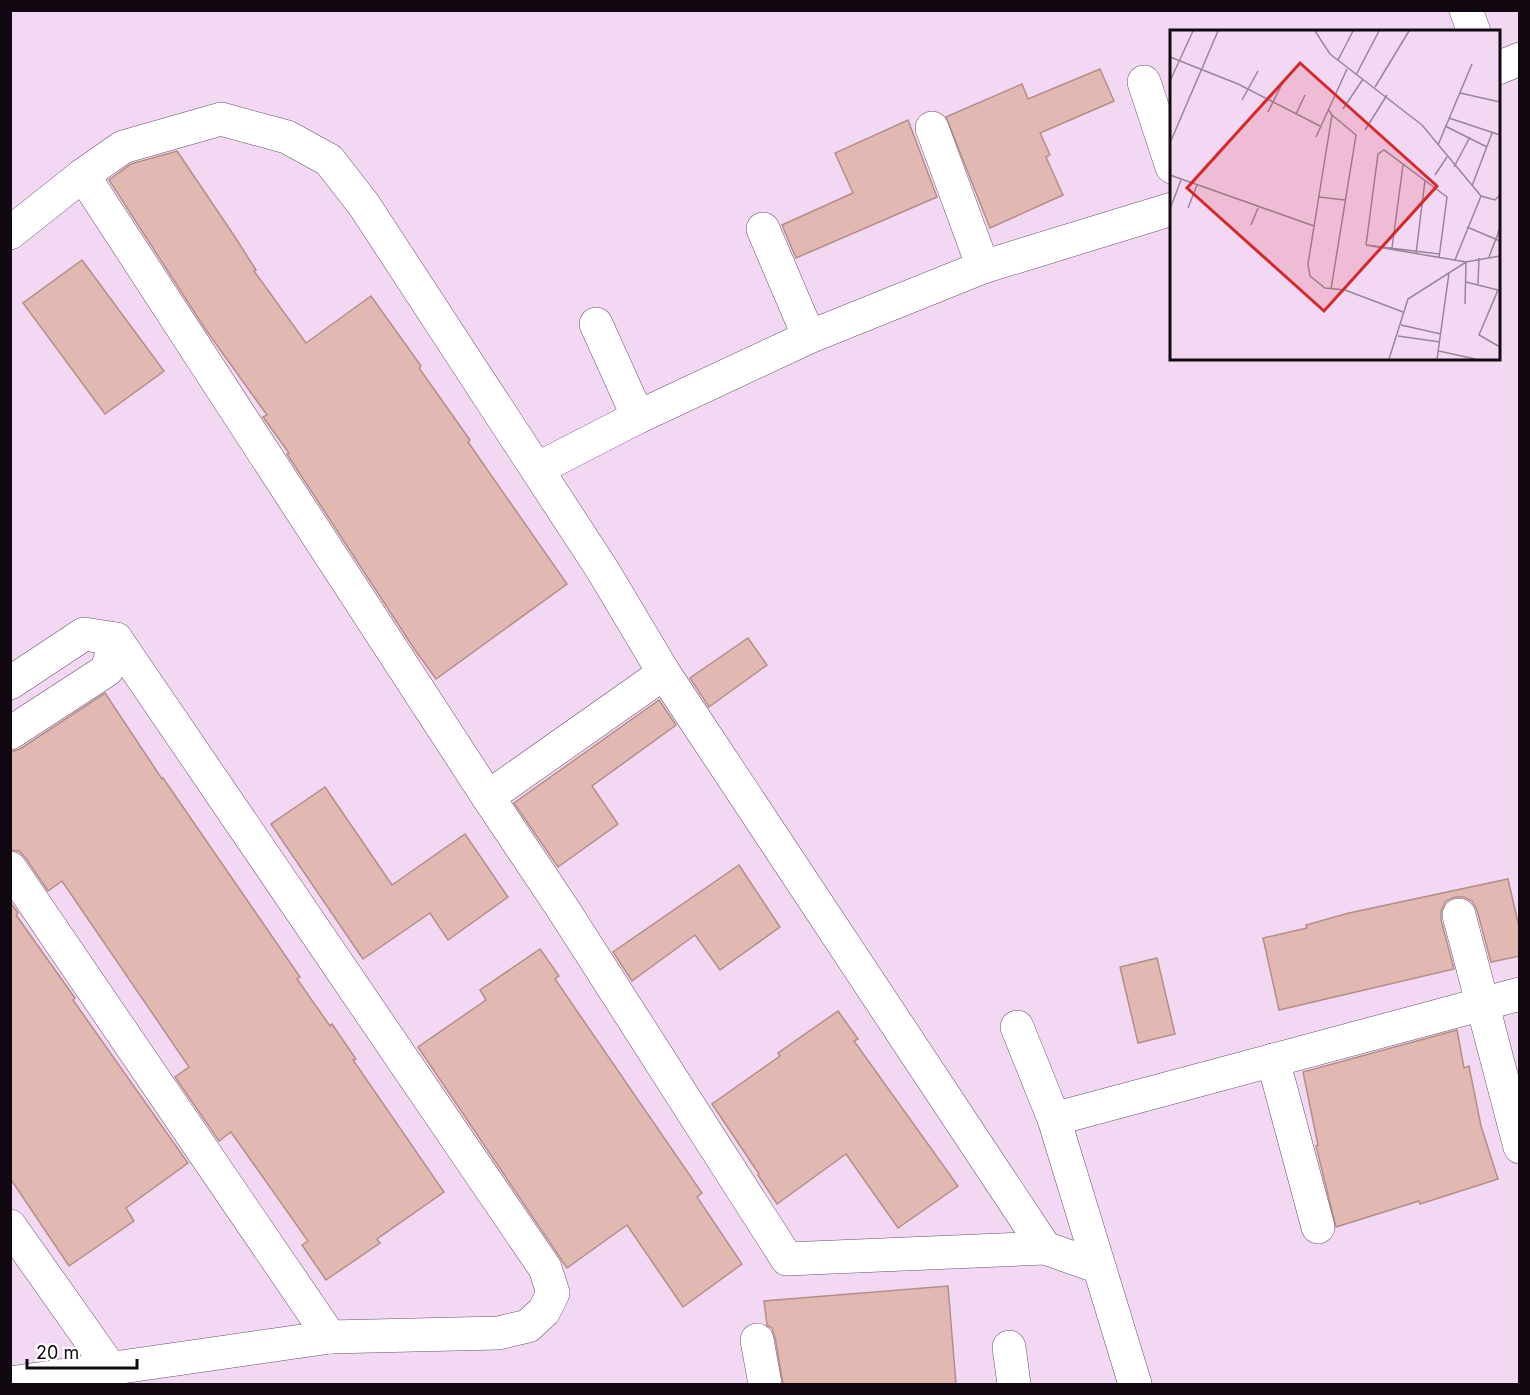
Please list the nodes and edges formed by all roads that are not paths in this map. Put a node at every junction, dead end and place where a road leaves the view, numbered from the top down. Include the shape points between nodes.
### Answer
1 (1466, 10) edge
2 (1473, 30) edge
3 (1520, 59) edge
4 (1500, 67) edge
5 (1144, 82) dead end
6 (932, 128) dead end
7 (1170, 161) edge
8 (83, 175) junction
9 (1170, 210) edge
10 (763, 230) dead end
11 (10, 233) edge
12 (983, 267) junction
13 (596, 324) dead end
14 (808, 337) junction
15 (638, 417) junction
16 (537, 469) junction
17 (116, 639) junction
18 (664, 674) junction
19 (10, 683) edge
20 (10, 733) edge
21 (488, 797) junction
22 (10, 868) edge
23 (1459, 915) dead end
24 (1520, 994) edge
25 (1482, 1004) junction
26 (1017, 1027) dead end
27 (1273, 1060) junction
28 (1054, 1119) junction
29 (1520, 1147) edge
30 (10, 1226) edge
31 (1318, 1227) dead end
32 (1045, 1248) junction
33 (1099, 1267) junction
34 (330, 1337) junction
35 (757, 1340) dead end
36 (1009, 1347) dead end
37 (111, 1369) junction
38 (10, 1383) edge
39 (765, 1384) edge
40 (1014, 1384) edge
41 (1135, 1384) edge

1 - 2 street
3 - 4 street
5 - 7 street
6 - 12 street
8 - 11 street
8 - 16 street via 123,147 221,119 288,137 329,160 364,205
8 - 21 street
9 - 12 street
10 - 14 street
12 - 14 street
13 - 15 street
14 - 15 street
15 - 16 street
16 - 18 street
17 - 19 street via 84,634
17 - 20 street via 107,670
17 - 34 street via 545,1268 553,1293 544,1311 528,1326 498,1333
18 - 21 street
18 - 32 street
21 - 32 street via 787,1259
22 - 34 street
23 - 25 street
24 - 25 street
25 - 27 street
25 - 29 street
26 - 28 street
27 - 28 street
27 - 31 street
28 - 33 street
30 - 37 street
32 - 33 street
33 - 41 street
34 - 37 street
35 - 39 street
36 - 40 street
37 - 38 street

